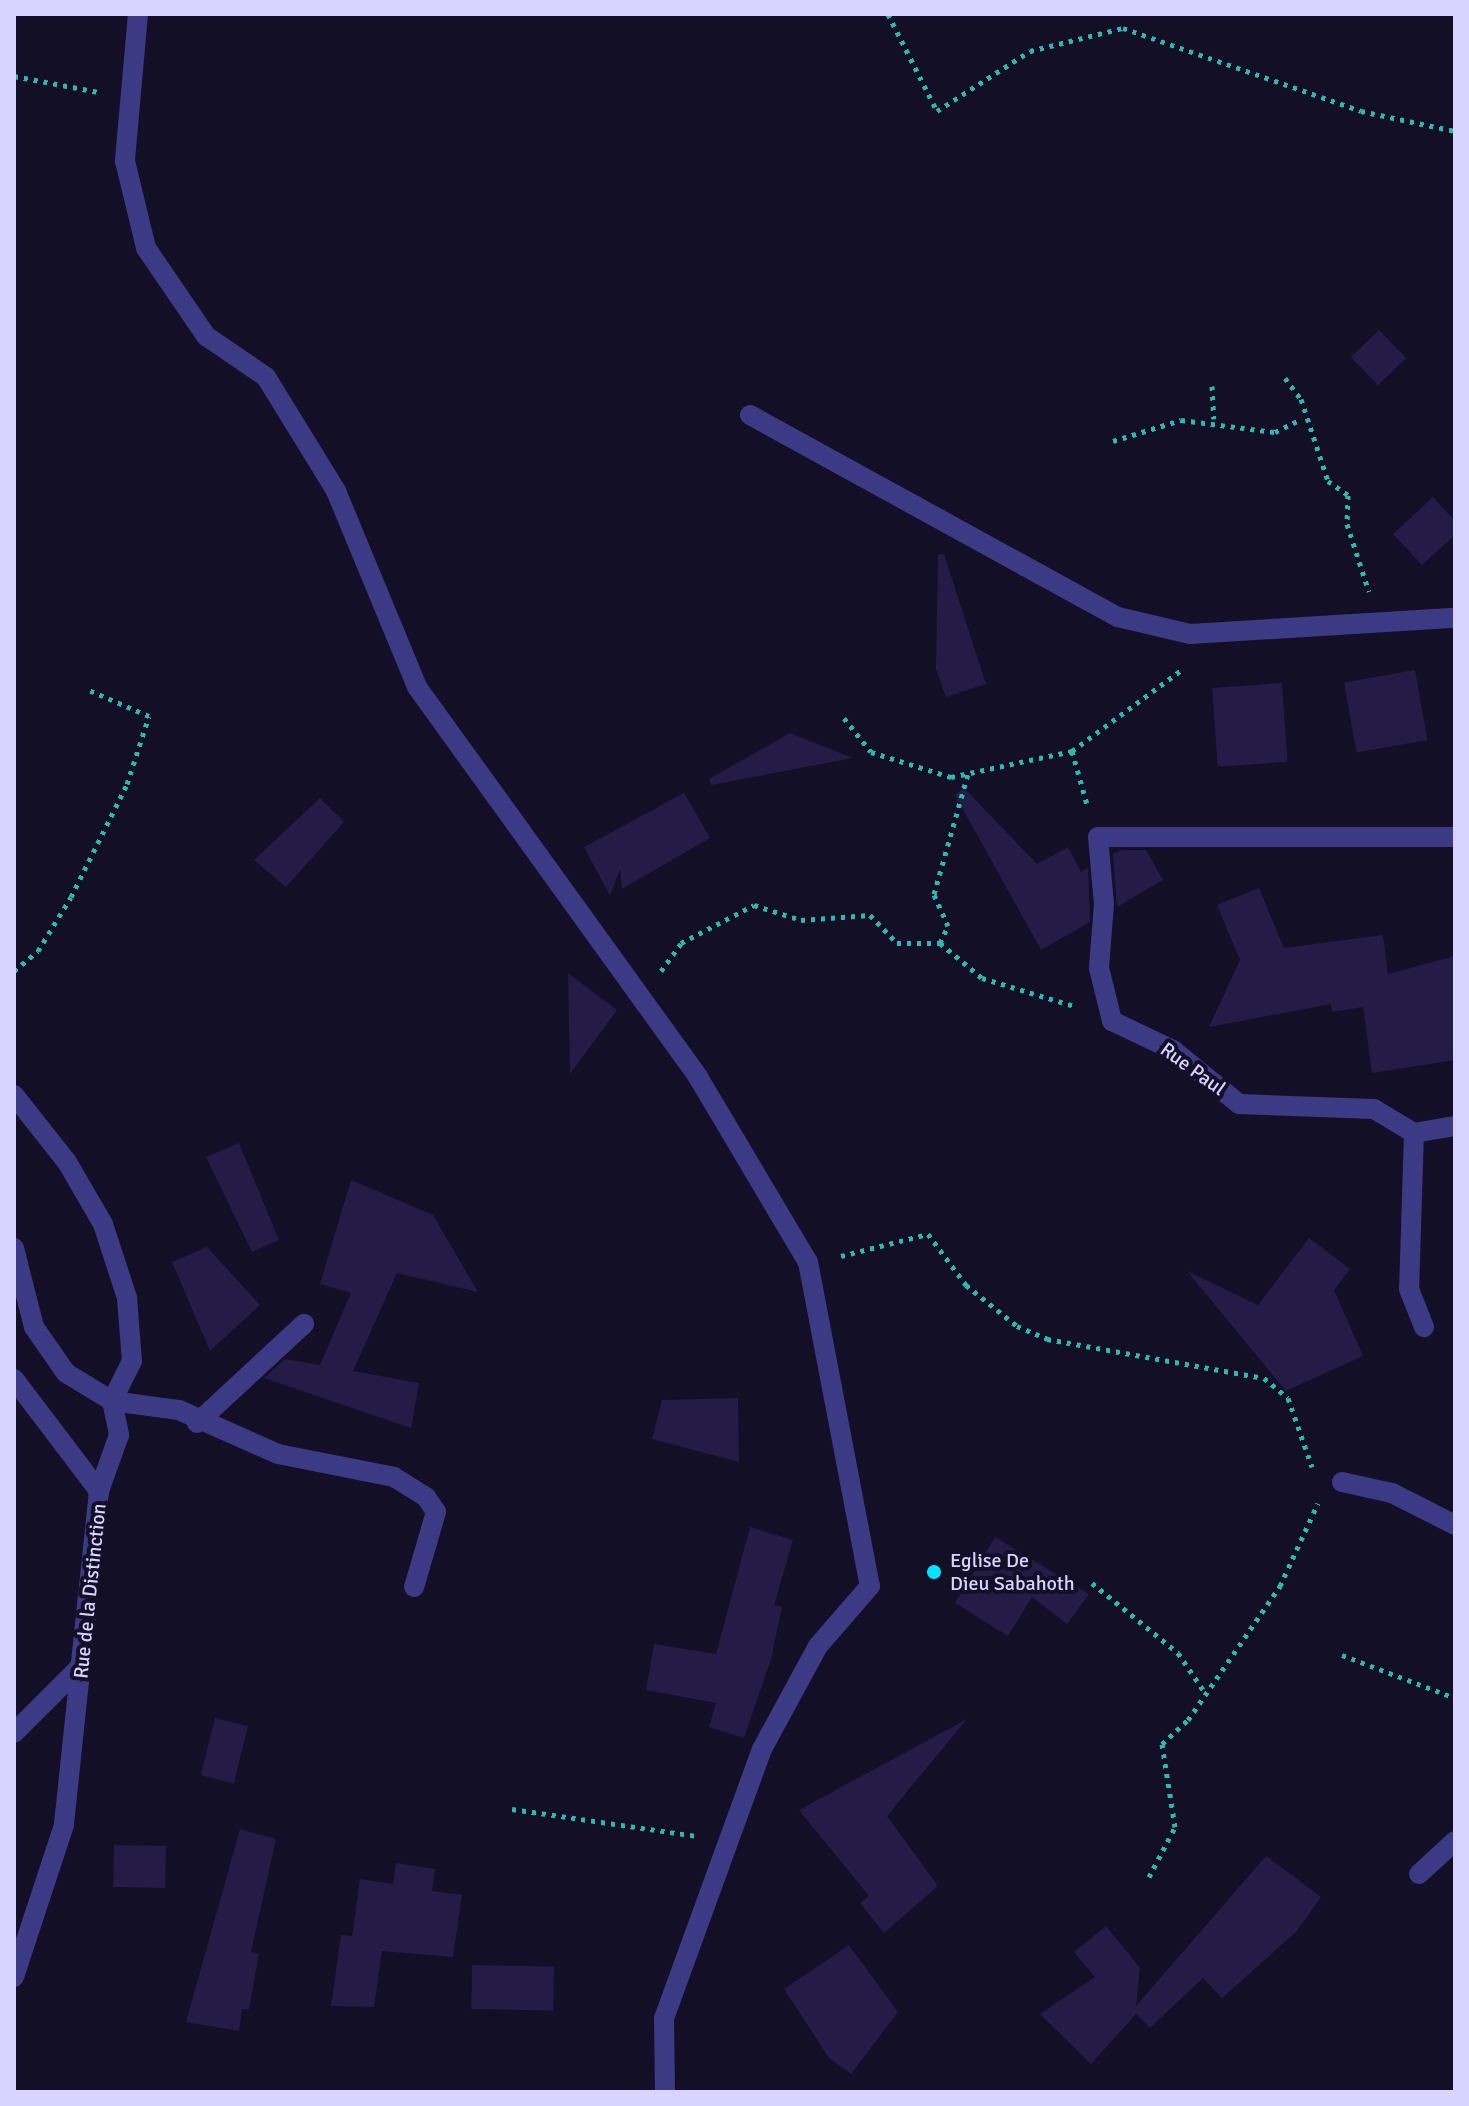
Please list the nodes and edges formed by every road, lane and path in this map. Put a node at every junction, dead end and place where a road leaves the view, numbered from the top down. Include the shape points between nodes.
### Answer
1 (138, 14) edge
2 (888, 14) edge
3 (14, 76) edge
4 (128, 97) junction
5 (1455, 131) edge
6 (1285, 378) dead end
7 (1212, 386) dead end
8 (750, 415) dead end
9 (1214, 419) junction
10 (1302, 419) junction
11 (1113, 441) dead end
12 (1455, 618) edge
13 (1379, 624) junction
14 (1196, 657) dead end
15 (89, 690) dead end
16 (844, 718) dead end
17 (1072, 751) junction
18 (968, 774) junction
19 (1098, 837) junction
20 (1455, 837) edge
21 (940, 943) junction
22 (14, 971) edge
23 (641, 997) junction
24 (1112, 1021) junction
25 (14, 1095) edge
26 (1455, 1126) edge
27 (1414, 1133) junction
28 (14, 1248) edge
29 (808, 1262) junction
30 (304, 1324) dead end
31 (1424, 1327) dead end
32 (14, 1379) edge
33 (112, 1401) junction
34 (197, 1423) junction
35 (1335, 1482) junction
36 (99, 1491) junction
37 (1455, 1525) edge
38 (1092, 1583) dead end
39 (414, 1587) dead end
40 (1342, 1655) dead end
41 (82, 1665) junction
42 (1206, 1694) junction
43 (1455, 1698) edge
44 (14, 1733) edge
45 (512, 1809) dead end
46 (1455, 1841) edge
47 (728, 1844) junction
48 (1419, 1874) dead end
49 (1149, 1877) dead end
50 (14, 1977) edge
51 (665, 2092) edge

1 - 4 street
2 - 5 path via 937,111 1030,51 1123,28 1361,111
3 - 4 path
4 - 23 street via 125,161 146,248 206,336 266,377 336,491 417,687
6 - 10 path via 1301,399
7 - 9 path
8 - 13 street via 1118,617 1190,634
9 - 10 path via 1241,431 1275,432
9 - 11 path via 1181,420 1146,437
10 - 13 path via 1328,481 1348,495 1347,524
12 - 13 street
14 - 17 path
15 - 22 path via 149,716 127,784 71,897 38,951
16 - 18 path via 871,752 951,777
17 - 18 path
17 - 19 path
18 - 21 path via 934,894 948,926
19 - 20 street
19 - 24 street via 1104,904 1099,968
21 - 23 path via 897,943 870,915 801,920 754,905 681,943
21 - 24 path via 982,978 1029,987
23 - 29 street
24 - 27 street, Rue Paul via 1173,1050 1239,1104 1374,1109
25 - 33 street via 49,1136 103,1224 127,1298 132,1361
26 - 27 street
27 - 31 street via 1409,1289
28 - 33 street via 34,1327 66,1373
29 - 35 path via 928,1234 966,1285 1017,1326 1047,1339 1264,1378 1288,1398 1316,1481
29 - 47 street via 870,1586 818,1646 762,1749
30 - 34 street
32 - 36 street
33 - 34 street via 179,1410
33 - 36 street, Rue de la Distinction via 119,1435
34 - 39 street via 278,1454 394,1477 426,1497 436,1512
35 - 37 street via 1392,1493
35 - 42 path via 1280,1586
36 - 41 street, Rue de la Distinction
38 - 42 path via 1178,1653
40 - 43 path
41 - 44 street
41 - 50 street, Rue de la Distinction via 64,1825
42 - 49 path via 1162,1744 1175,1827
45 - 47 path
46 - 48 street
47 - 51 street via 664,2018

